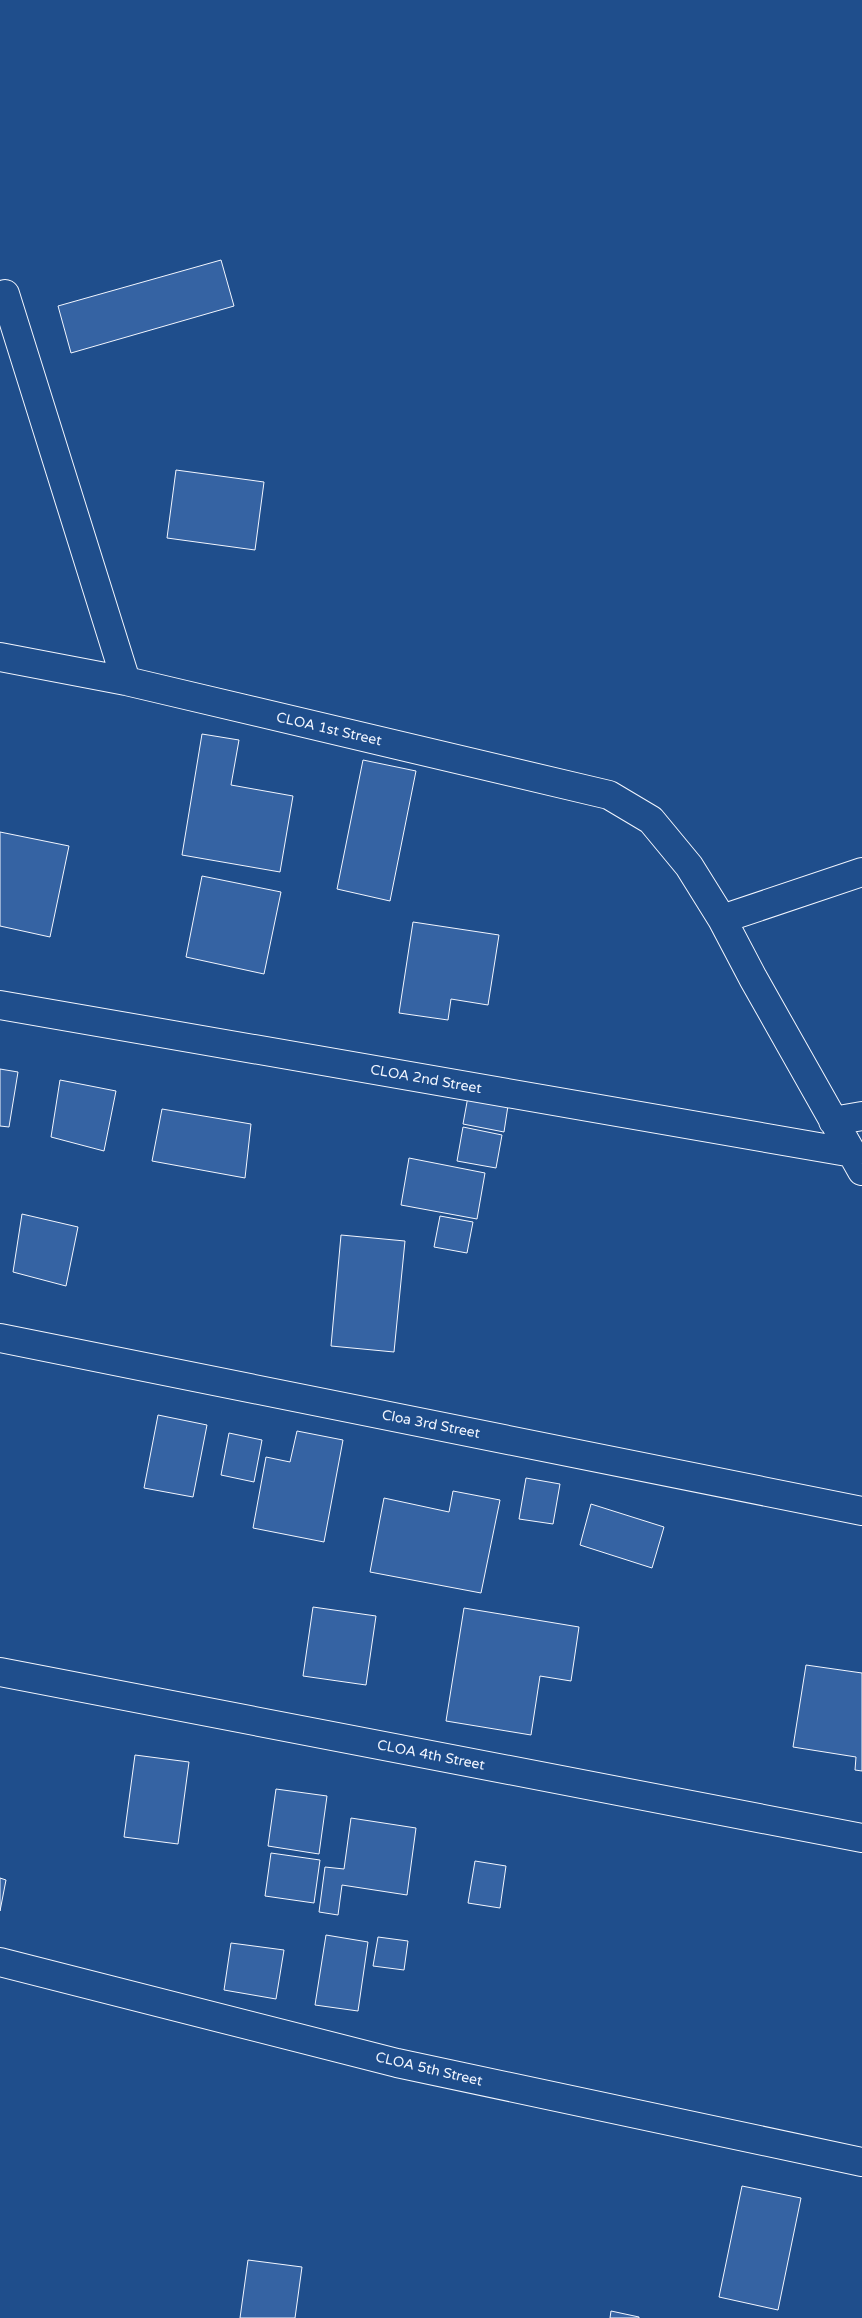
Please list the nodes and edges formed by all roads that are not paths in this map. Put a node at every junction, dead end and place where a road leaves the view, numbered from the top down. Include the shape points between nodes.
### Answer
1 (5, 294) dead end
2 (0, 657) edge
3 (126, 681) junction
4 (862, 872) edge
5 (722, 919) junction
6 (0, 1005) edge
7 (862, 1116) edge
8 (833, 1121) junction
9 (858, 1162) edge
10 (0, 1338) edge
11 (862, 1511) edge
12 (0, 1672) edge
13 (862, 1838) edge
14 (0, 1962) edge
15 (862, 2162) edge

1 - 3 street
2 - 3 street, CLOA 1st Street
3 - 5 street, CLOA 1st Street via 609,795 651,820 689,866
4 - 5 street
5 - 8 street, CLOA 1st Street
6 - 9 street, CLOA 2nd Street
7 - 8 street
8 - 9 street, CLOA 1st Street
10 - 11 street, Cloa 3rd Street
12 - 13 street, CLOA 4th Street
14 - 15 street, CLOA 5th Street via 397,2063

